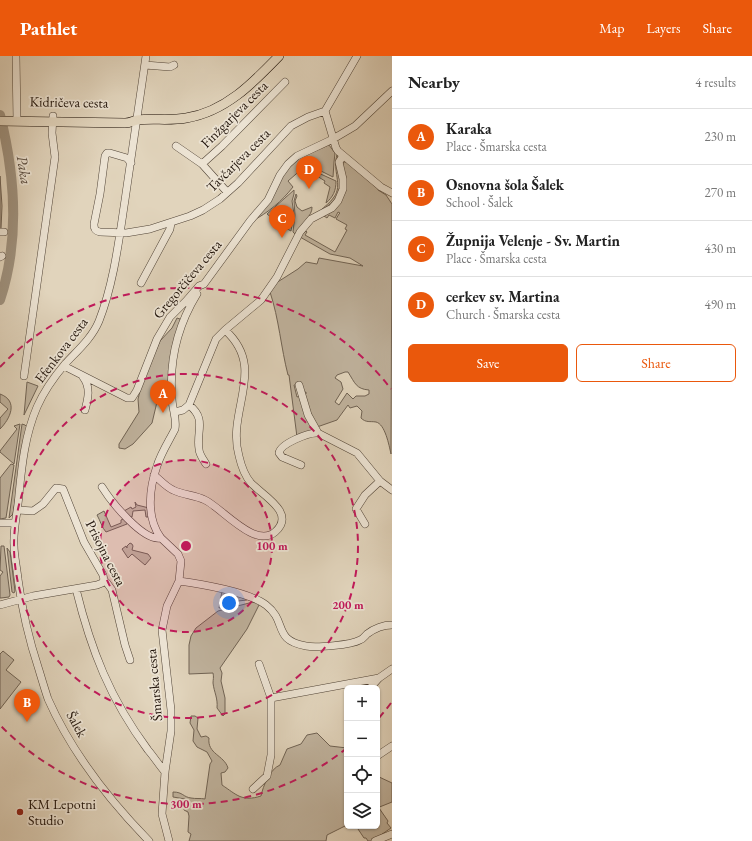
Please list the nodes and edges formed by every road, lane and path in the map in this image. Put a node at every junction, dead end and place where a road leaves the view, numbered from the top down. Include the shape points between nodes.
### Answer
1 (16, 56) edge
2 (146, 56) edge
3 (279, 56) edge
4 (357, 56) edge
5 (145, 65) junction
6 (174, 65) dead end
7 (284, 82) dead end
8 (392, 91) edge
9 (326, 111) junction
10 (3, 118) edge
11 (17, 118) junction
12 (53, 119) junction
13 (137, 120) junction
14 (333, 139) junction
15 (176, 146) dead end
16 (343, 156) junction
17 (131, 163) junction
18 (202, 164) junction
19 (228, 192) junction
20 (392, 193) edge
21 (171, 223) junction
22 (120, 233) junction
23 (141, 283) dead end
24 (204, 284) junction
25 (225, 330) junction
26 (64, 366) junction
27 (80, 374) junction
28 (24, 376) dead end
29 (298, 385) dead end
30 (189, 405) junction
31 (84, 410) dead end
32 (175, 412) junction
33 (318, 433) junction
34 (206, 464) dead end
35 (301, 465) dead end
36 (154, 475) junction
37 (380, 481) junction
38 (102, 487) dead end
39 (392, 490) edge
40 (18, 510) junction
41 (0, 523) edge
42 (15, 523) junction
43 (365, 524) dead end
44 (161, 538) junction
45 (104, 580) junction
46 (179, 581) junction
47 (76, 589) junction
48 (20, 600) junction
49 (0, 605) edge
50 (392, 625) edge
51 (130, 660) dead end
52 (259, 664) dead end
53 (392, 669) edge
54 (379, 678) junction
55 (373, 685) edge
56 (271, 698) junction
57 (392, 746) edge
58 (380, 754) edge
59 (165, 772) junction
60 (253, 789) dead end
61 (392, 834) edge
62 (149, 841) edge
63 (169, 841) edge
64 (376, 841) edge

1 - 11 street
2 - 5 street, Efenkova cesta
3 - 13 main road, Kidričeva cesta via 260,77 214,111 186,118
4 - 9 street
5 - 6 street
5 - 13 street, Efenkova cesta
7 - 18 street, Finžgarjeva cesta
8 - 14 street, Gregorčičeva cesta via 355,126
9 - 14 street
9 - 19 street, Tavčarjeva cesta via 308,116 291,126
10 - 11 main road, Kidričeva cesta
11 - 12 main road, Kidričeva cesta
12 - 13 main road, Kidričeva cesta via 125,123
12 - 28 street via 55,156
13 - 17 street, Efenkova cesta
14 - 16 street
14 - 24 street, Gregorčičeva cesta via 297,156 288,164 268,200
15 - 18 street
16 - 20 street
16 - 25 street via 339,162 343,189 338,201 332,208 311,219 300,232 277,277 261,300
17 - 22 street, Efenkova cesta
17 - 22 street, Tavčarjeva cesta via 127,158 110,153 105,156 94,224 94,228 100,232
18 - 19 street
19 - 21 street, Tavčarjeva cesta via 203,210
21 - 22 street, Tavčarjeva cesta
21 - 23 street
22 - 26 street, Efenkova cesta via 99,322 86,342
24 - 27 street, Gregorčičeva cesta via 199,286 170,317 157,339 132,398
24 - 32 street, Šmarska cesta via 188,308 177,336 171,384
25 - 30 street via 216,339
25 - 36 street via 234,338 245,362 246,374 235,435 239,459 252,484 278,508 281,516 278,528 274,533 264,536 252,533 211,503 175,491
26 - 27 street, Gregorčičeva cesta
26 - 40 street, Efenkova cesta via 46,390 31,423 22,464
27 - 31 street via 88,388
29 - 33 street via 308,415
30 - 32 street
30 - 34 street via 196,410 199,417 198,449
32 - 36 street, Šmarska cesta via 175,429
33 - 35 street via 314,432 295,440 280,450 282,457
33 - 37 street via 357,453
36 - 44 street, Šmarska cesta via 151,519
37 - 39 street
37 - 43 street via 364,495 356,509
38 - 44 street, Šmarska cesta via 114,505 131,522 150,536
40 - 42 street, Efenkova cesta
40 - 45 street, Prisojna cesta via 33,512 56,488 63,489 77,528
41 - 42 street
42 - 48 street, Efenkova cesta via 14,545
44 - 46 street, Šmarska cesta via 178,554 181,561
45 - 47 street via 97,585
45 - 51 street, Prisojna cesta via 112,590
46 - 50 street via 211,586 261,602 276,615 283,635 288,640 308,647 361,640 376,628
46 - 59 street, Šmarska cesta via 167,606 162,630 171,710 171,732
47 - 48 street
47 - 59 street via 90,640 102,670 126,717
48 - 49 street
48 - 62 street, Šalek via 30,643 48,698 60,722 99,784
52 - 56 street
53 - 54 street
54 - 55 street
54 - 56 street
56 - 60 street via 271,755 267,776
57 - 58 street
59 - 63 street, Šmarska cesta via 162,814
61 - 64 street

